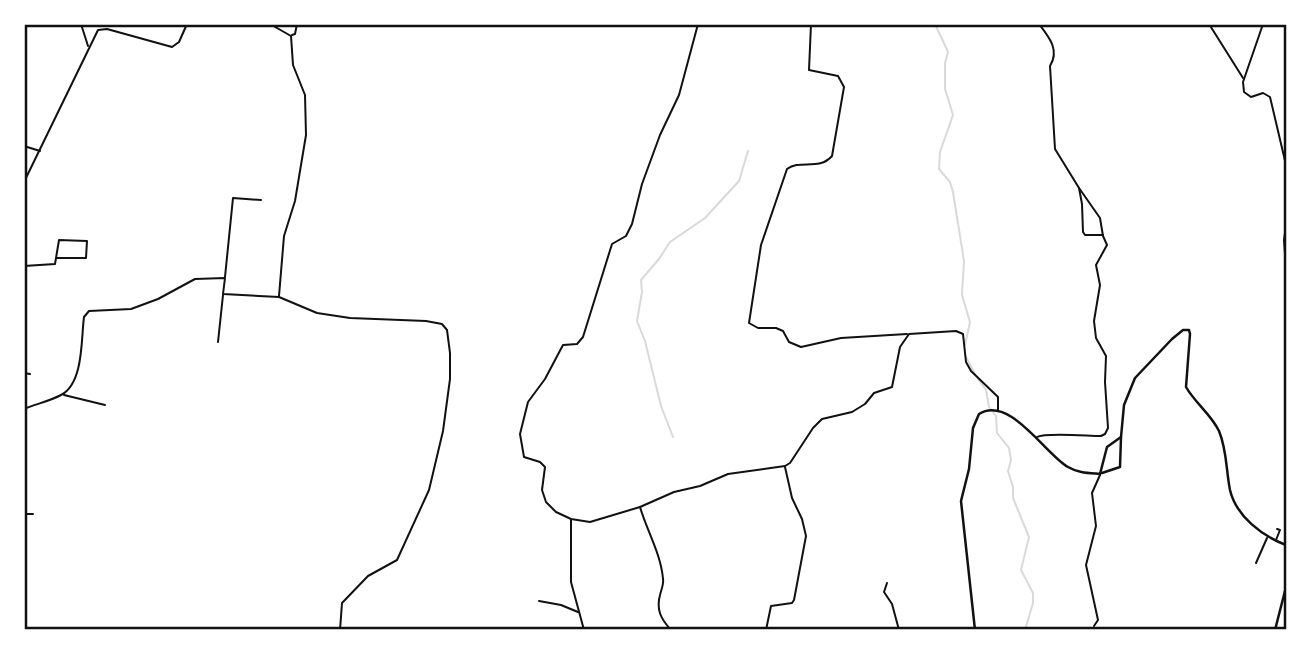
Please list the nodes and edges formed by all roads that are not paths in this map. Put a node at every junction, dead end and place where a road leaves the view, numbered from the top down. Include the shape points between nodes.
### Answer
1 (81, 24) edge
2 (187, 24) edge
3 (270, 24) edge
4 (297, 24) edge
5 (698, 24) edge
6 (811, 24) edge
7 (1039, 24) edge
8 (1209, 24) edge
9 (1260, 24) edge
10 (291, 36) junction
11 (90, 48) junction
12 (1244, 79) junction
13 (24, 122) edge
14 (24, 128) edge
15 (24, 146) edge
16 (40, 151) junction
17 (1286, 165) edge
18 (24, 183) edge
19 (1079, 188) junction
20 (261, 200) dead end
21 (1286, 226) edge
22 (1103, 235) junction
23 (56, 258) junction
24 (24, 266) edge
25 (1286, 268) edge
26 (225, 278) junction
27 (223, 294) junction
28 (279, 297) junction
29 (908, 334) junction
30 (218, 342) dead end
31 (24, 373) edge
32 (30, 374) dead end
33 (63, 395) junction
34 (105, 405) dead end
35 (24, 409) edge
36 (999, 411) junction
37 (1037, 437) junction
38 (1122, 437) junction
39 (785, 466) junction
40 (1100, 474) junction
41 (640, 506) junction
42 (24, 513) edge
43 (33, 514) dead end
44 (571, 519) junction
45 (1277, 529) dead end
46 (1271, 532) dead end
47 (1268, 537) junction
48 (1276, 541) junction
49 (1286, 545) edge
50 (1256, 563) dead end
51 (887, 583) dead end
52 (1286, 587) edge
53 (539, 601) dead end
54 (578, 612) junction
55 (1094, 626) dead end
56 (340, 629) edge
57 (584, 629) edge
58 (671, 629) edge
59 (766, 629) edge
60 (899, 629) edge
61 (975, 629) edge
62 (1275, 629) edge

1 - 11 street
2 - 11 street via 172,47 102,29
3 - 10 street
4 - 10 street
5 - 44 street via 680,95 660,135 632,224 626,236 612,244 583,337 577,344 563,345 532,394 524,416 520,442 524,457 544,465 544,498 556,512
6 - 29 street via 809,70 838,76 844,87 832,156 821,164 787,169 761,246 749,323 783,331 789,342 801,347 841,338
7 - 19 street via 1053,45 1055,149
8 - 12 street
9 - 12 street
10 - 28 street via 293,65 305,95 306,135 284,236
11 - 16 street
12 - 17 street via 1247,96 1263,93 1271,99
13 - 14 street
15 - 16 street
16 - 18 street
19 - 22 street via 1100,218
19 - 22 street via 1083,232
20 - 26 street via 233,198
21 - 25 street
22 - 37 street via 1107,245 1096,265 1100,285 1094,321 1096,338 1106,356 1107,430 1101,436 1046,433
23 - 23 street via 86,258 87,242 58,240
23 - 24 street via 54,265
26 - 27 street
26 - 33 street via 195,279 131,309 89,312 84,317 73,383
27 - 28 street
27 - 30 street
28 - 56 street via 317,313 436,322 447,331 450,379 429,490 396,562 368,576 342,603
29 - 36 street via 963,334 966,362 998,397
29 - 39 street via 900,347 892,387 874,393 852,412 822,419
31 - 32 street
33 - 34 street
33 - 35 street
36 - 37 street
36 - 61 street via 983,411 977,417 961,500
37 - 40 street via 1070,469
38 - 40 street via 1107,447
38 - 40 street via 1121,467
38 - 47 street via 1124,405 1135,378 1172,339 1189,330 1186,387 1216,426 1224,446 1231,494
39 - 41 street via 728,474
39 - 59 street via 806,536 796,596 792,603 771,606
40 - 55 street via 1093,494 1096,526 1086,565 1098,620
41 - 44 street via 595,521
41 - 58 street via 663,576 659,613
42 - 43 street
44 - 54 street via 570,575
45 - 48 street
46 - 47 street
47 - 48 street
47 - 50 street
48 - 49 street
51 - 60 street via 884,592
52 - 62 street
53 - 54 street
54 - 57 street

